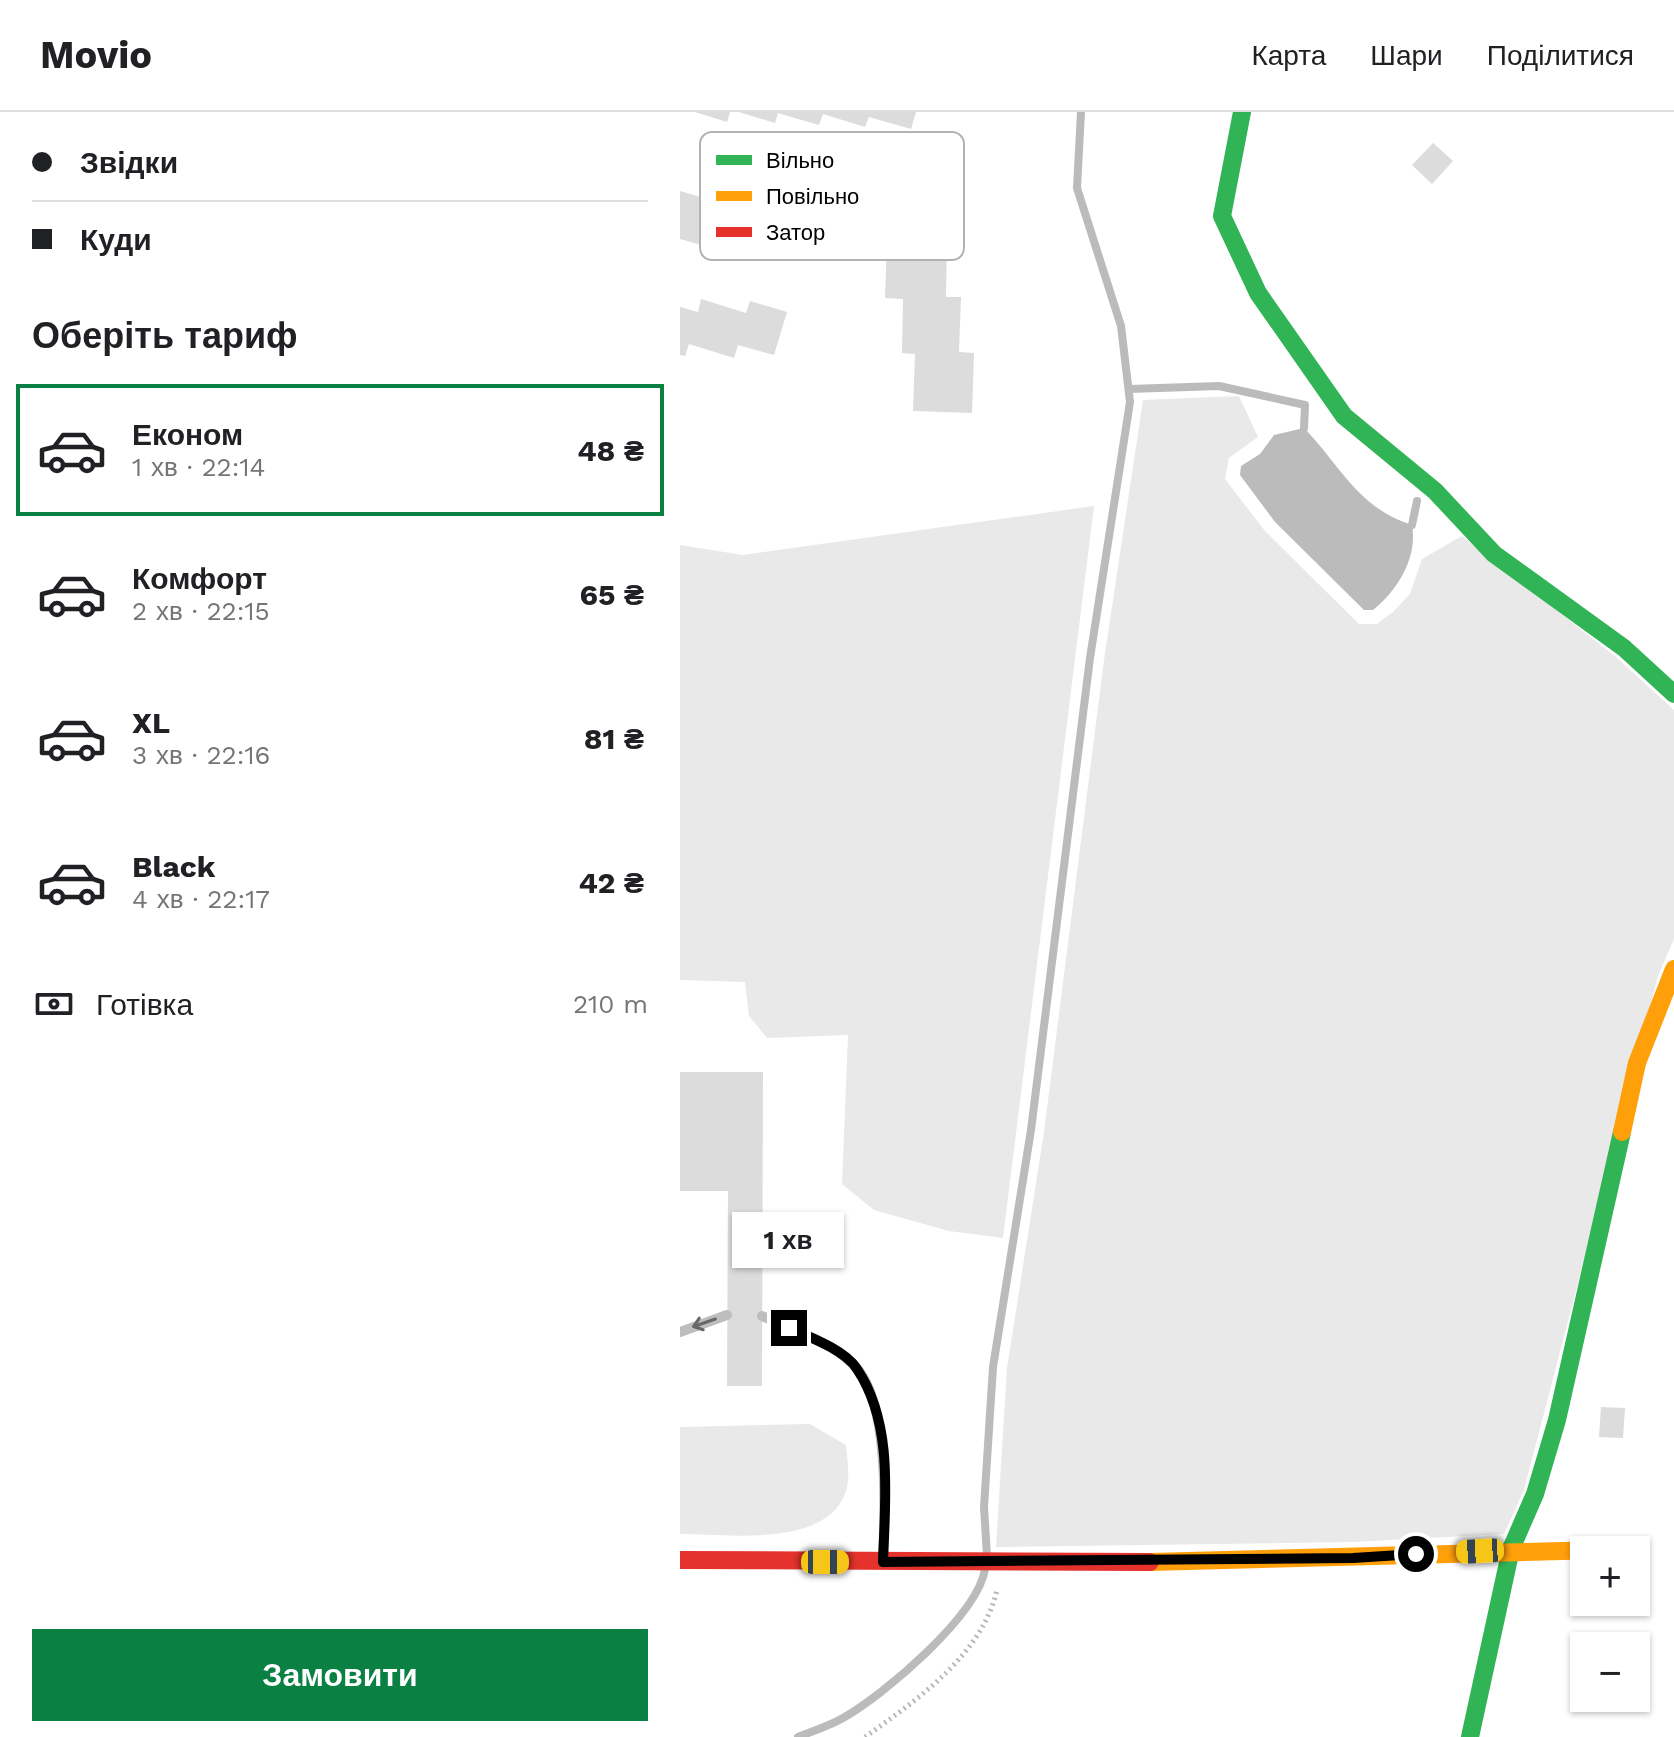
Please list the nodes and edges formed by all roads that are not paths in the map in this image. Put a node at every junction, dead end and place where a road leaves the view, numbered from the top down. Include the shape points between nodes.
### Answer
1 (1242, 112) edge
2 (1674, 694) edge
3 (1674, 969) edge
4 (727, 1315) dead end
5 (762, 1316) dead end
6 (680, 1332) edge
7 (1511, 1549) junction
8 (1570, 1550) edge
9 (680, 1560) edge
10 (883, 1562) junction
11 (1470, 1737) edge

1 - 2 street via 1222,216 1258,293 1344,416 1435,491 1494,554 1624,648
3 - 7 street via 1637,1063 1557,1420 1535,1494
4 -> 6 lane
5 - 10 lane via 816,1340 856,1367 873,1403 884,1453
7 - 8 street
7 - 10 street via 1353,1558
7 - 11 street
9 - 10 street

